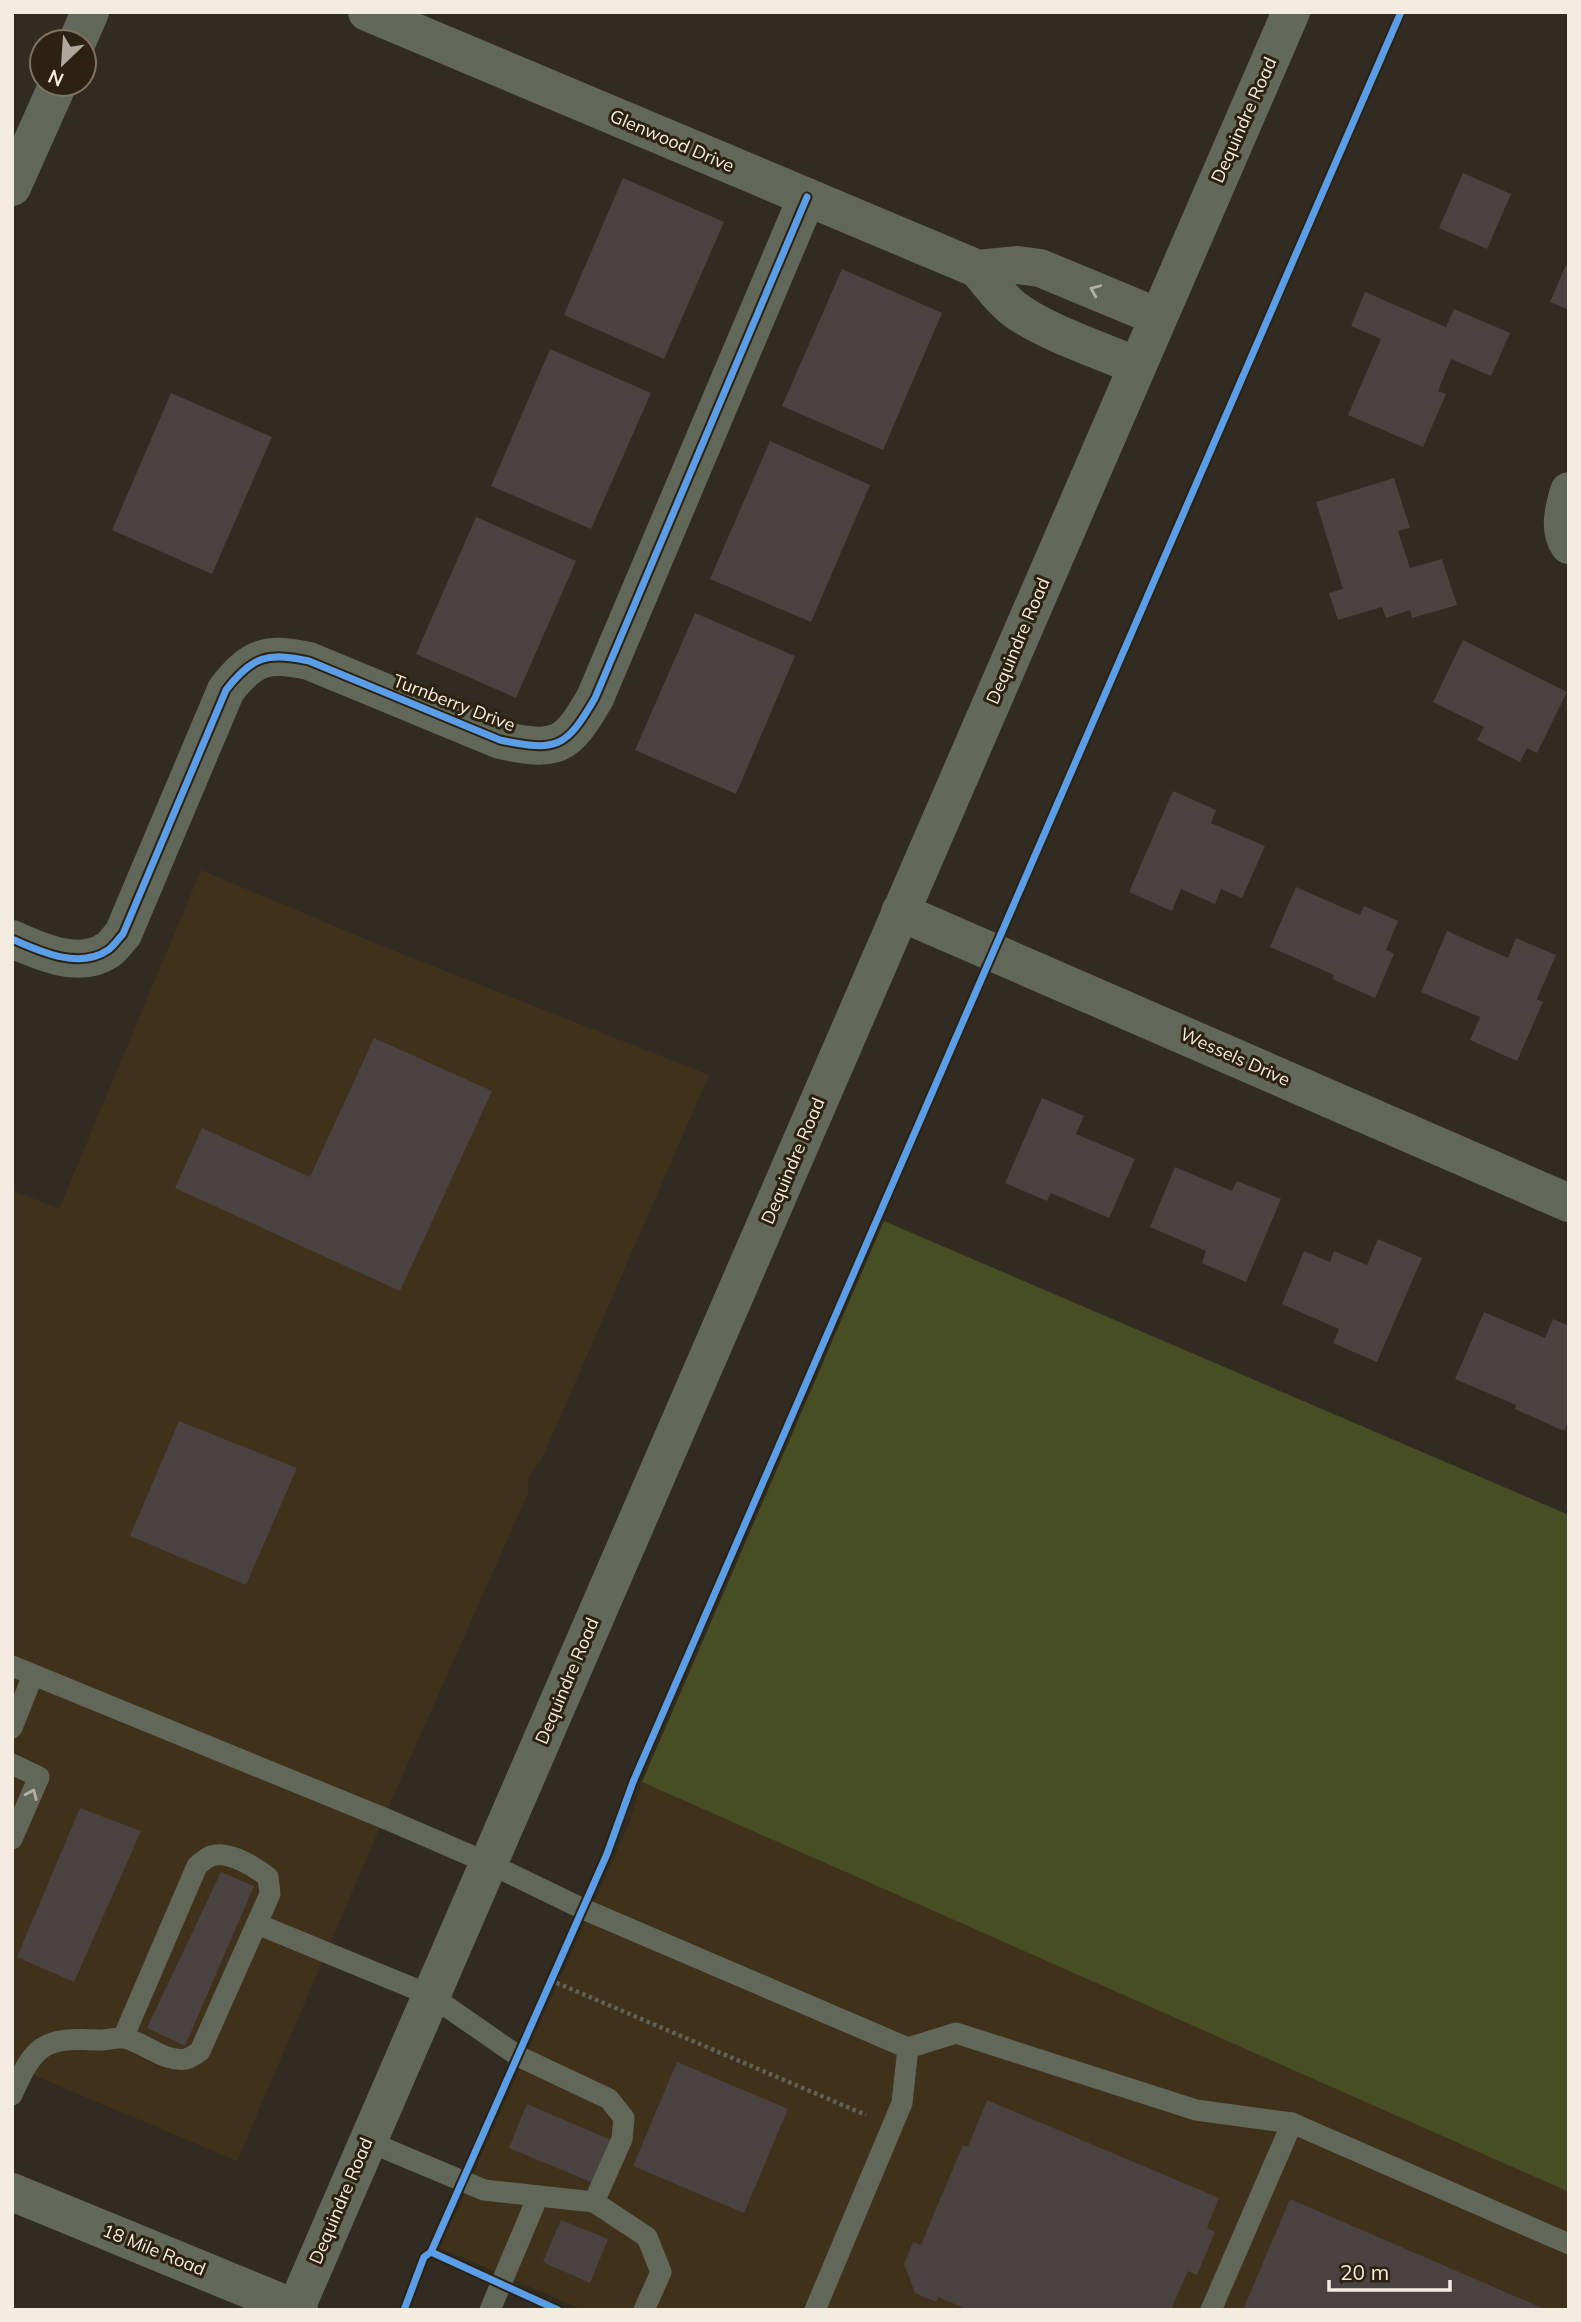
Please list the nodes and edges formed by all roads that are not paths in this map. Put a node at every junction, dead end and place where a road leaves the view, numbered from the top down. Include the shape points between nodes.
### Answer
1 (367, 12) edge
2 (1291, 12) edge
3 (52, 98) edge
4 (12, 187) edge
5 (807, 197) junction
6 (978, 269) junction
7 (1158, 317) junction
8 (1137, 366) junction
9 (1569, 491) edge
10 (1569, 545) edge
11 (900, 912) junction
12 (12, 939) edge
13 (1569, 1203) edge
14 (12, 1666) edge
15 (33, 1675) junction
16 (12, 1728) edge
17 (12, 1765) edge
18 (12, 1839) edge
19 (488, 1863) junction
20 (257, 1924) junction
21 (430, 1995) junction
22 (123, 2038) junction
23 (908, 2048) junction
24 (12, 2095) edge
25 (1292, 2123) junction
26 (367, 2141) junction
27 (12, 2192) edge
28 (538, 2196) junction
29 (594, 2202) junction
30 (1569, 2244) edge
31 (296, 2309) edge
32 (490, 2310) edge
33 (644, 2310) edge
34 (815, 2310) edge
35 (1211, 2310) edge

1 - 5 street, Glenwood Drive
2 - 7 main road, Dequindre Road
3 - 4 street
5 - 6 street, Glenwood Drive
5 - 12 street, Turnberry Drive via 595,698 577,729 551,746 529,747 500,740 309,661 282,655 263,658 241,670 226,690 122,934 107,951 67,958
7 -> 6 street, Glenwood Drive via 1040,268
6 - 8 street, Glenwood Drive via 1016,311
7 - 8 main road, Dequindre Road
8 - 11 main road, Dequindre Road
9 - 10 street via 1562,513
11 - 13 street, Wessels Drive
11 - 19 main road, Dequindre Road
14 - 15 lane
15 - 16 lane
15 - 19 lane
18 -> 17 lane via 39,1777
19 - 21 main road, Dequindre Road
19 - 23 lane via 581,1908
20 - 21 lane
20 - 22 lane via 200,2052 186,2059 172,2057
20 - 22 lane via 270,1894 268,1877 222,1854 209,1856 197,1866
21 - 26 main road, Dequindre Road
21 - 29 lane via 518,2056 609,2099 624,2118 622,2140
22 - 24 lane via 50,2042 33,2054
23 - 25 lane via 956,2033 1196,2110
23 - 34 lane via 902,2103
25 - 30 lane
25 - 35 lane
26 - 28 lane via 484,2190
26 - 31 main road, Dequindre Road
27 - 31 main road, 18 Mile Road
28 - 29 lane
28 - 32 lane
29 - 33 lane via 647,2237 661,2272

